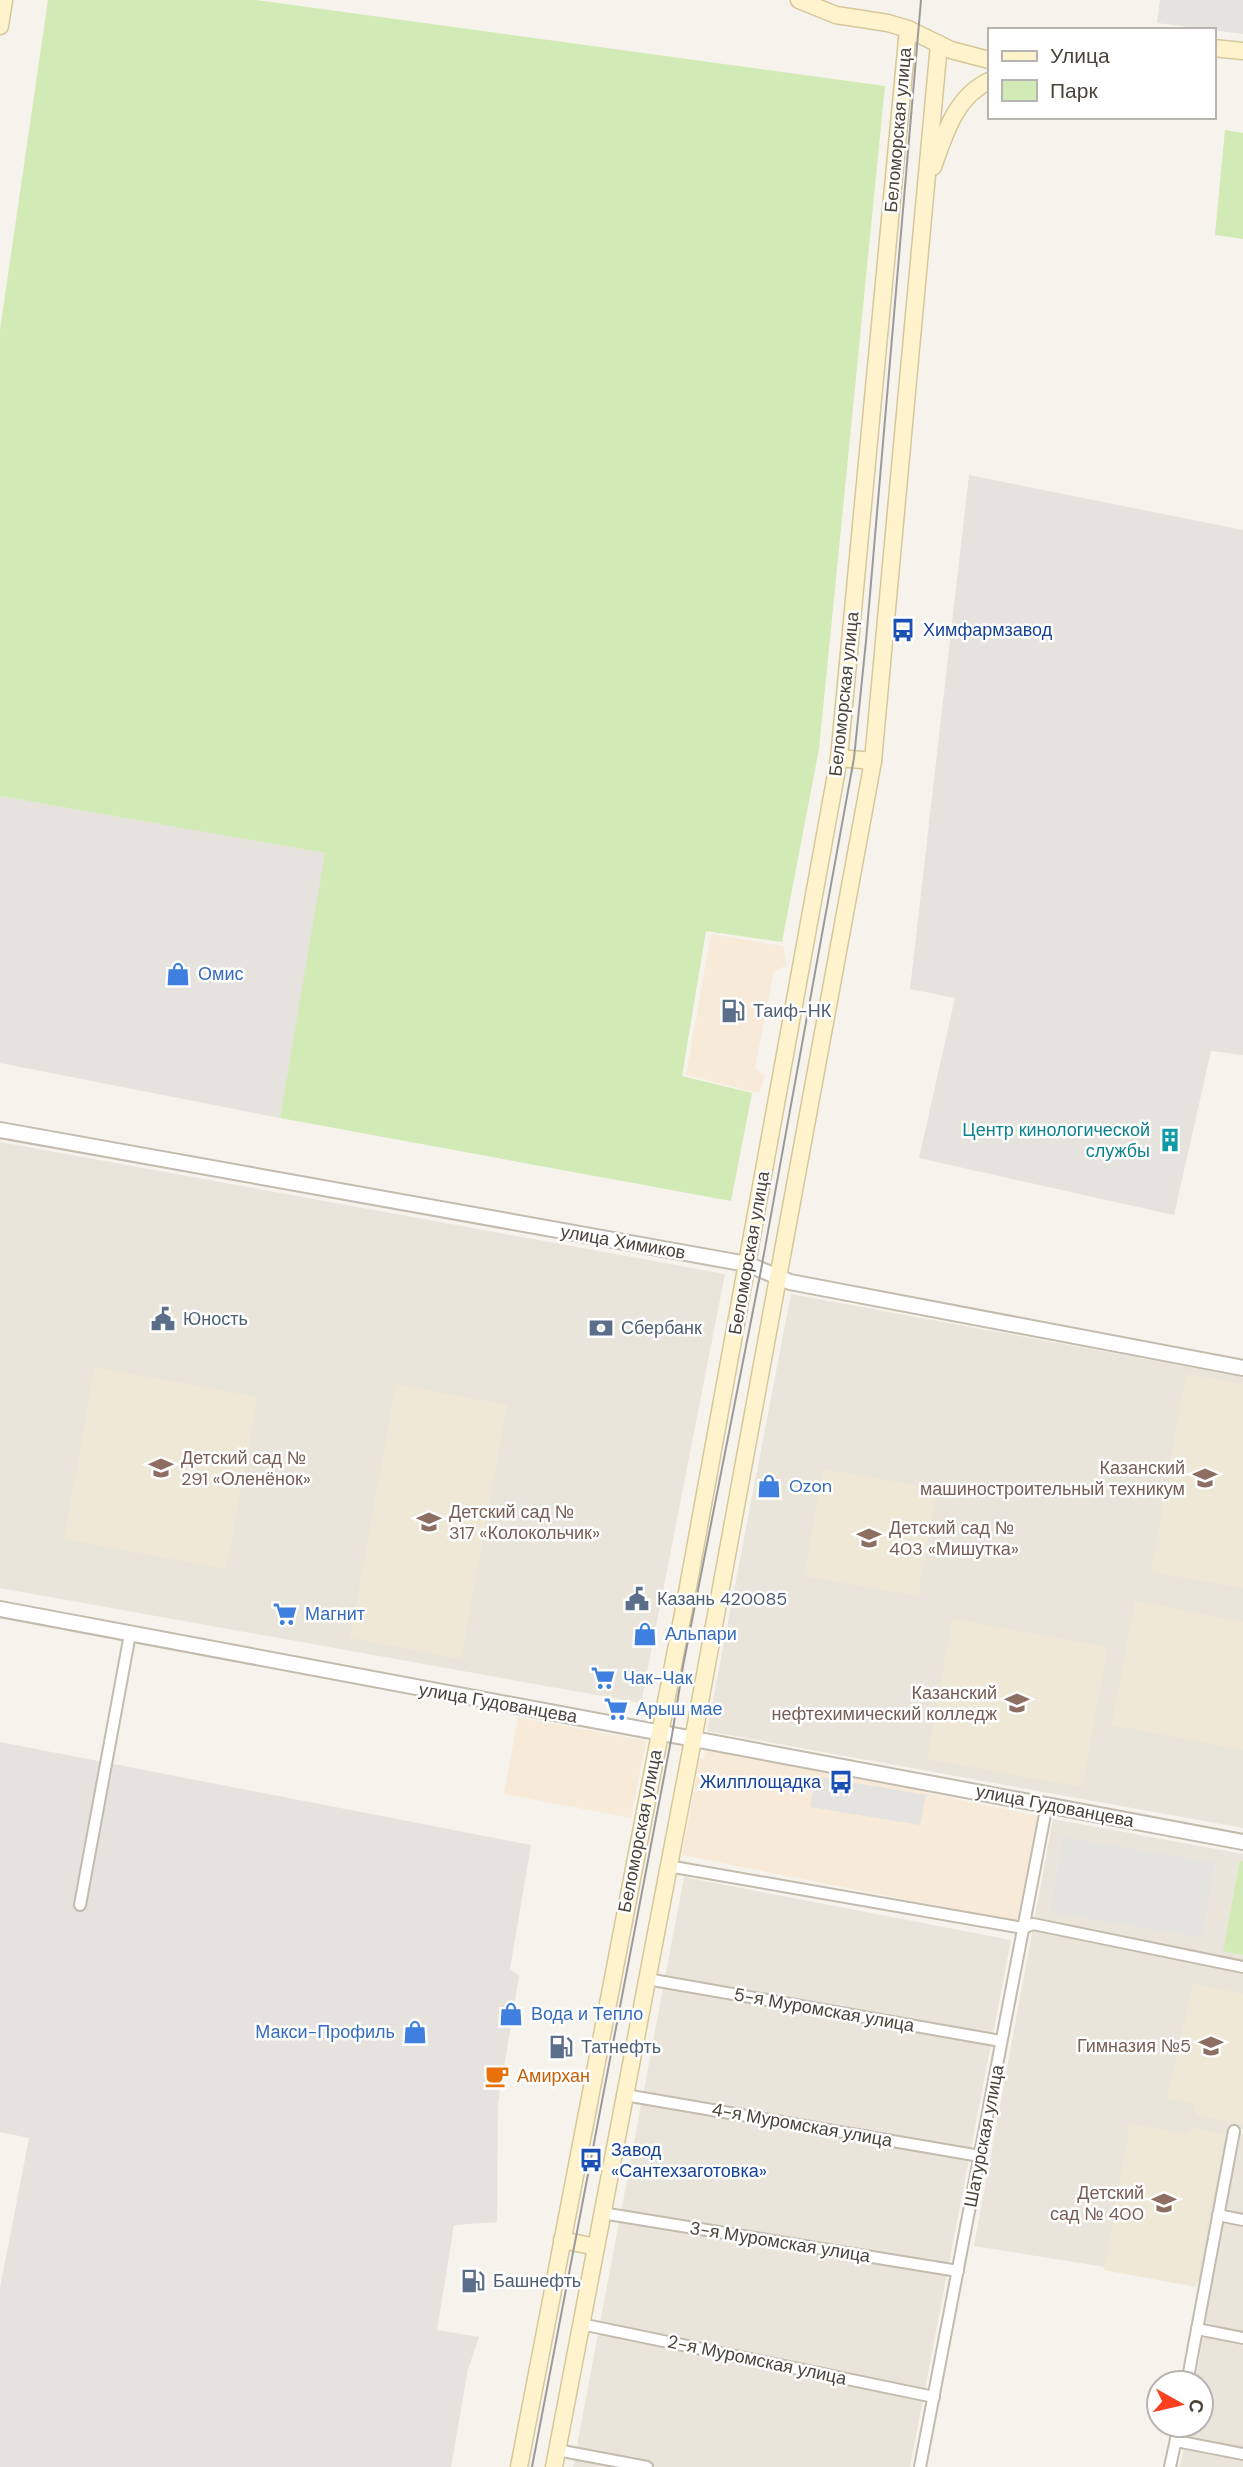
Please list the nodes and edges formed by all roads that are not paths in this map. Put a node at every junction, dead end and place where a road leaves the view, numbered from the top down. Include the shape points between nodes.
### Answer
1 (4, 0) edge
2 (799, 0) edge
3 (0, 26) edge
4 (908, 29) junction
5 (939, 44) junction
6 (1215, 48) edge
7 (1243, 51) edge
8 (988, 60) edge
9 (988, 82) edge
10 (924, 192) junction
11 (839, 758) junction
12 (873, 761) junction
13 (0, 1130) edge
14 (747, 1264) junction
15 (778, 1278) junction
16 (1243, 1368) edge
17 (0, 1609) edge
18 (130, 1634) junction
19 (659, 1732) junction
20 (692, 1740) junction
21 (1046, 1804) junction
22 (1243, 1842) edge
23 (668, 1866) junction
24 (80, 1905) dead end
25 (1023, 1928) junction
26 (1243, 1967) edge
27 (647, 1979) junction
28 (1001, 2041) junction
29 (625, 2095) junction
30 (1234, 2131) dead end
31 (979, 2155) junction
32 (602, 2213) junction
33 (1218, 2216) junction
34 (1243, 2220) edge
35 (562, 2240) junction
36 (596, 2247) junction
37 (958, 2271) junction
38 (581, 2324) junction
39 (1197, 2329) junction
40 (1243, 2338) edge
41 (1190, 2369) edge
42 (934, 2397) junction
43 (1176, 2441) joint
44 (557, 2450) junction
45 (1243, 2454) edge
46 (519, 2467) edge
47 (554, 2467) edge
48 (647, 2467) edge
49 (920, 2467) edge
50 (1170, 2467) edge

1 - 3 main road
2 - 4 main road via 836,15
4 - 5 main road
4 - 11 main road, Беломорская улица
5 - 8 main road
5 - 10 main road, Беломорская улица
6 - 7 main road
9 - 10 main road via 971,91 951,119
10 - 12 main road, Беломорская улица
11 - 12 main road
11 - 14 main road, Беломорская улица
12 - 15 main road, Беломорская улица
13 - 14 street, улица Химиков
14 - 15 street, улица Химиков
14 - 19 main road, Беломорская улица
15 - 16 street, улица Химиков
15 - 20 main road, Беломорская улица
17 - 18 street, улица Гудованцева
18 - 19 street, улица Гудованцева
18 - 24 street
19 - 20 street, улица Гудованцева
19 - 35 main road, Беломорская улица
20 - 21 street, улица Гудованцева
20 - 23 main road, Беломорская улица
21 - 22 street, улица Гудованцева
21 - 25 street, Шатурская улица
23 - 25 street
23 - 27 main road, Беломорская улица
25 - 26 street via 1033,1924
25 - 28 street, Шатурская улица
27 - 28 street, 5-я Муромская улица
27 - 29 main road, Беломорская улица
28 - 31 street, Шатурская улица
29 - 31 street, 4-я Муромская улица
29 - 32 main road, Беломорская улица
30 - 33 street
31 - 37 street, Шатурская улица
32 - 36 main road, Беломорская улица
32 - 37 street, 3-я Муромская улица
33 - 34 street
33 - 39 street
35 - 36 main road
35 - 46 main road, Беломорская улица
36 - 38 main road, Беломорская улица
37 - 42 street, Шатурская улица
38 - 42 street, 2-я Муромская улица
38 - 44 main road, Беломорская улица
39 - 40 street
39 - 41 street
42 - 49 street, Шатурская улица
43 - 45 street
43 - 50 street
44 - 47 main road, Беломорская улица
44 - 48 street

